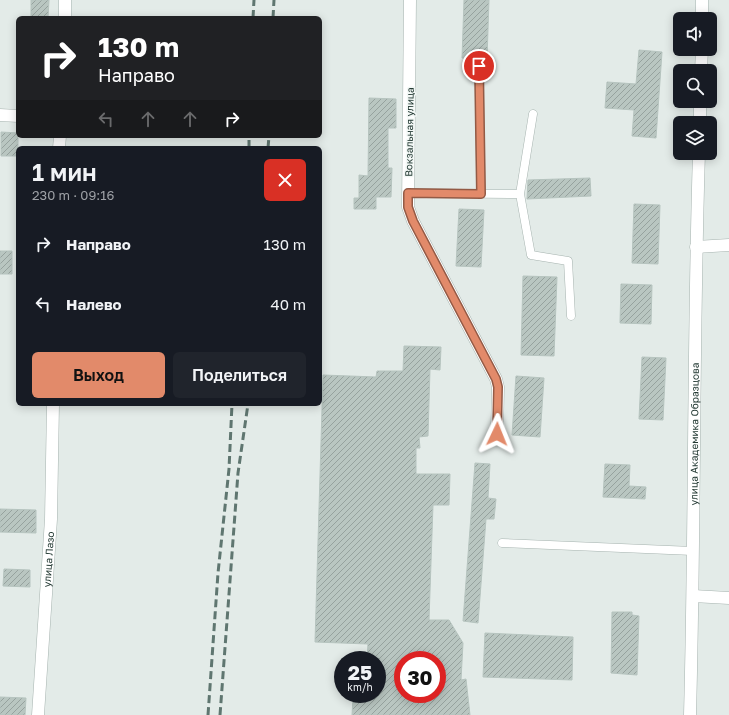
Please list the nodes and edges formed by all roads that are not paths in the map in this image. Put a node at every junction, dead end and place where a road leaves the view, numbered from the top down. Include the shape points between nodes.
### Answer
1 (66, 0) edge
2 (410, 0) edge
3 (702, 0) edge
4 (702, 12) edge
5 (65, 16) edge
6 (479, 66) dead end
7 (533, 114) dead end
8 (0, 115) edge
9 (16, 116) edge
10 (699, 160) edge
11 (408, 193) junction
12 (481, 194) junction
13 (520, 194) junction
14 (729, 245) edge
15 (696, 247) junction
16 (571, 316) dead end
17 (53, 406) edge
18 (497, 434) dead end
19 (502, 543) dead end
20 (693, 550) junction
21 (693, 596) junction
22 (729, 598) edge
23 (38, 715) edge
24 (690, 715) edge

1 - 5 street
2 - 11 street, Вокзальная улица
3 - 4 street
6 - 12 lane
7 - 13 lane
8 - 9 street
10 - 15 street, улица Академика Образцова
11 - 12 lane
11 - 18 street, Вокзальная улица via 408,207 413,221 496,379
12 - 13 lane
13 - 16 lane via 531,255 568,261
14 - 15 street
15 - 20 street, улица Академика Образцова
17 - 23 street, улица Лазо via 51,519
19 - 20 lane
20 - 21 street, улица Академика Образцова
21 - 22 street
21 - 24 street, улица Академика Образцова

